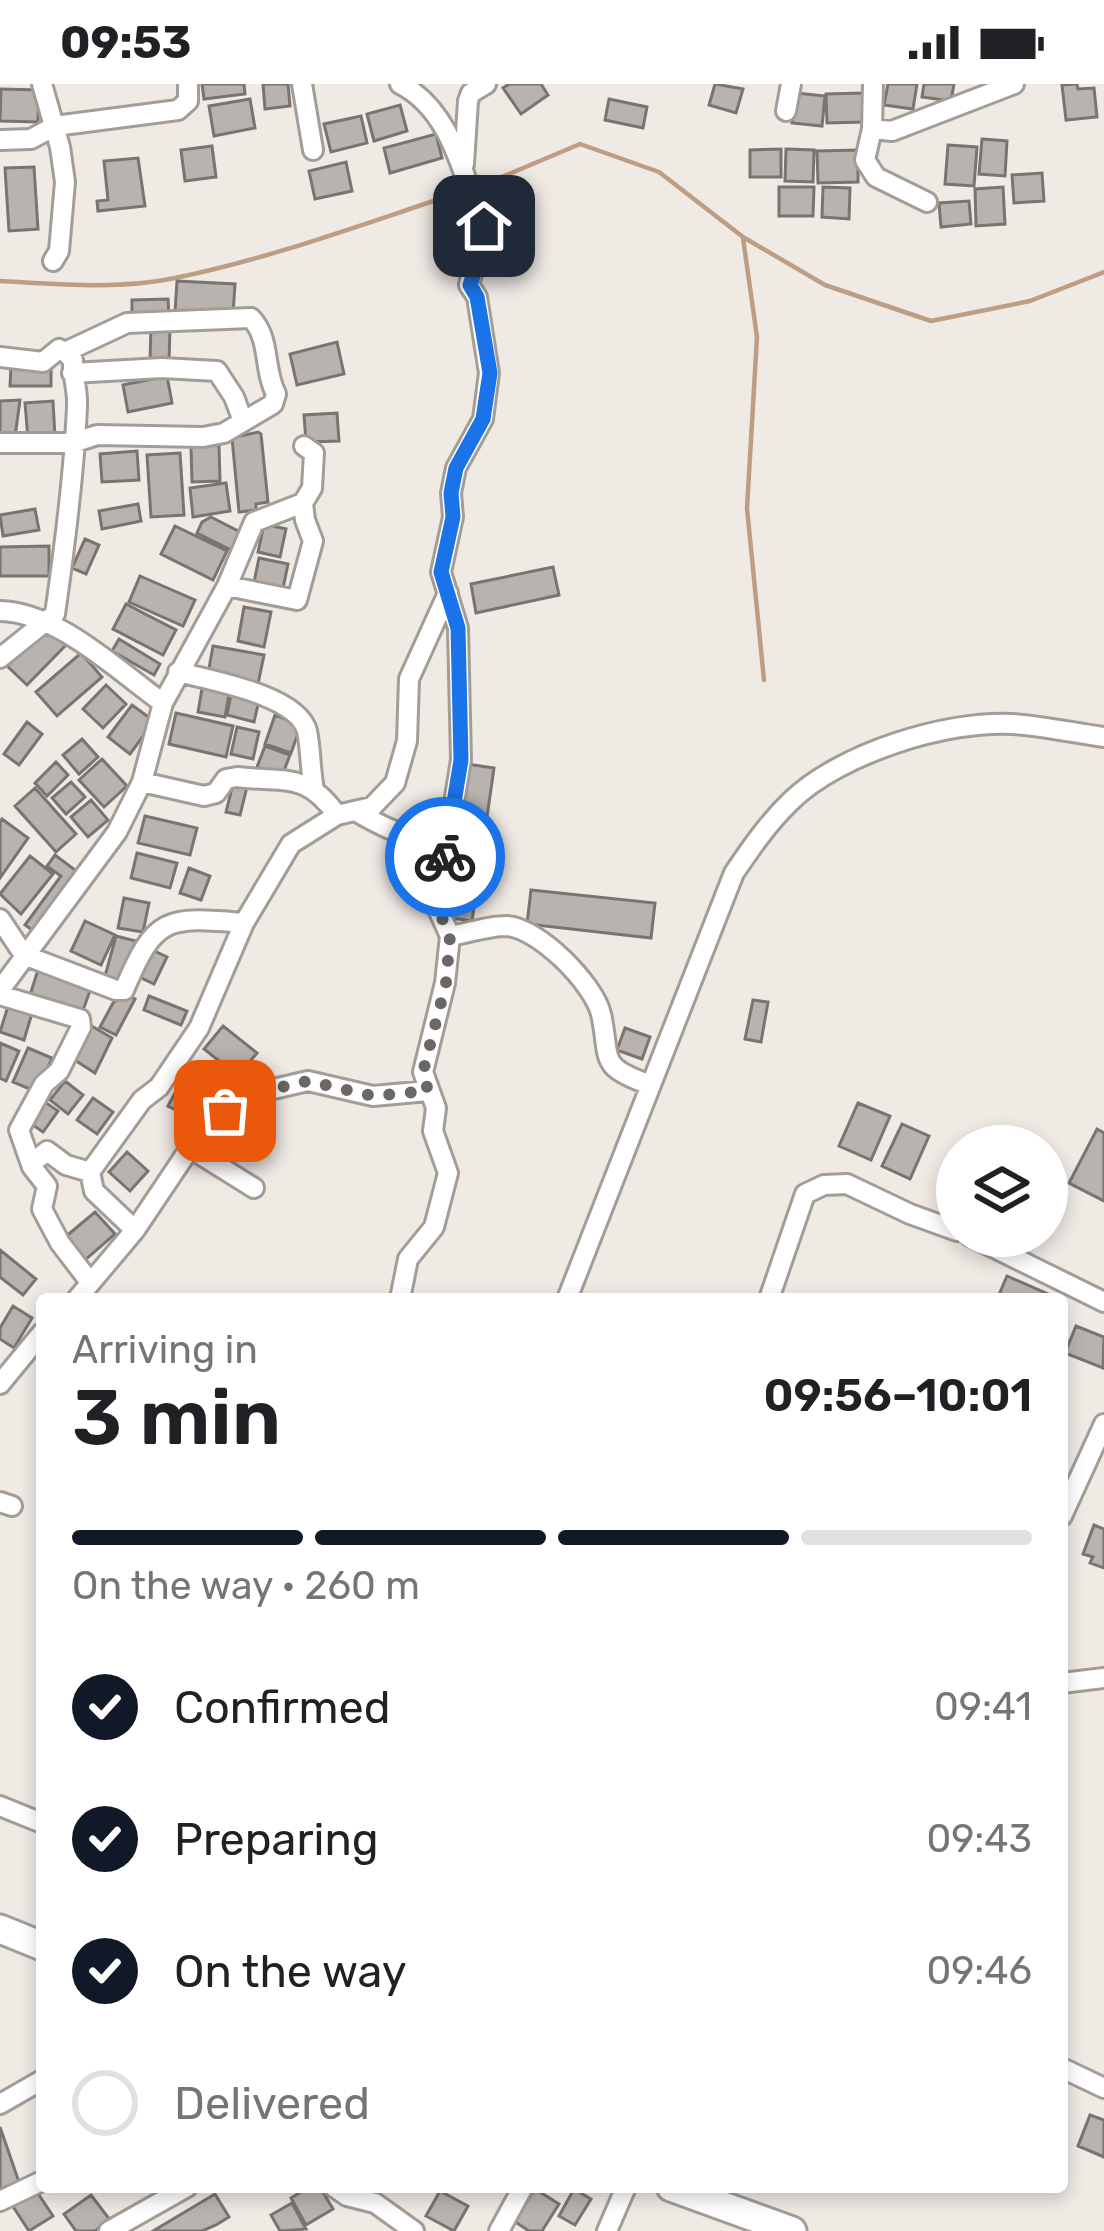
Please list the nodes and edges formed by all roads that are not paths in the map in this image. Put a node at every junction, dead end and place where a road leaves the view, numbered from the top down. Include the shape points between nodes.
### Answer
1 (42, 84) edge
2 (188, 84) edge
3 (302, 84) edge
4 (400, 84) edge
5 (486, 84) edge
6 (791, 84) edge
7 (873, 84) edge
8 (1014, 84) edge
9 (786, 111) dead end
10 (55, 126) junction
11 (872, 129) junction
12 (0, 140) edge
13 (313, 150) dead end
14 (464, 164) junction
15 (927, 202) dead end
16 (53, 261) dead end
17 (65, 352) junction
18 (0, 357) edge
19 (72, 373) junction
20 (243, 421) junction
21 (0, 443) edge
22 (74, 443) junction
23 (304, 446) dead end
24 (303, 503) junction
25 (226, 586) junction
26 (448, 593) junction
27 (0, 611) edge
28 (49, 622) junction
29 (0, 658) edge
30 (178, 672) junction
31 (163, 703) junction
32 (1104, 737) edge
33 (142, 782) junction
34 (314, 789) junction
35 (347, 813) junction
36 (448, 837) junction
37 (0, 919) edge
38 (244, 923) junction
39 (450, 936) junction
40 (24, 956) junction
41 (0, 993) edge
42 (648, 1084) junction
43 (428, 1091) junction
44 (190, 1148) junction
45 (31, 1164) junction
46 (90, 1172) junction
47 (254, 1188) dead end
48 (936, 1224) edge
49 (135, 1230) junction
50 (1013, 1257) edge
51 (90, 1282) junction
52 (82, 1293) edge
53 (401, 1293) edge
54 (570, 1293) edge
55 (771, 1293) edge
56 (1104, 1302) edge
57 (36, 1340) edge
58 (0, 1384) edge
59 (1104, 1424) edge
60 (1068, 1503) edge
61 (1104, 1678) edge
62 (1068, 1682) edge
63 (0, 1805) edge
64 (36, 1820) edge
65 (0, 1928) edge
66 (36, 1943) edge
67 (1068, 2071) edge
68 (36, 2083) edge
69 (1104, 2088) edge
70 (0, 2104) edge
71 (36, 2183) edge
72 (176, 2193) edge
73 (343, 2193) edge
74 (520, 2193) edge
75 (623, 2193) edge
76 (688, 2193) edge
77 (0, 2201) edge
78 (109, 2231) edge
79 (414, 2231) edge
80 (500, 2231) edge
81 (607, 2231) edge
82 (792, 2231) edge

1 - 10 street
2 - 10 street via 188,101 178,110
3 - 13 street
4 - 14 street via 422,95
5 - 14 street via 468,100
6 - 9 street
7 - 11 street
8 - 11 street via 892,131
10 - 12 street via 31,139
10 - 16 street via 65,182
11 - 15 street via 865,160 876,177
14 - 26 street via 484,226 470,285 490,373 483,419 451,493 441,572
17 - 18 street via 33,363
17 - 19 street
17 - 20 street via 127,323 251,318 262,331 276,394
19 - 20 street via 218,371
19 - 22 street
20 - 22 street via 189,439 97,436
21 - 22 street
22 - 28 street
23 - 24 street via 314,453 315,472
24 - 25 street via 254,522
24 - 25 street via 313,541 297,600
25 - 30 street
26 - 35 street via 409,679 407,741 395,783 372,807
26 - 36 street via 458,628 461,760
27 - 28 street
28 - 29 street
28 - 31 street
30 - 31 street
30 - 34 street via 266,695 286,708 307,733
31 - 33 street
32 - 42 street via 1010,723 939,731 854,759 794,798 734,874
33 - 34 street via 204,796 237,777 303,781
33 - 40 street via 117,832
34 - 35 street
35 - 36 street via 398,836
35 - 38 street via 291,844
36 - 39 street via 437,907
37 - 40 street
38 - 40 street via 199,919 151,935 124,990
38 - 46 street via 199,1028
39 - 42 street via 503,926 548,944 592,993 610,1066
39 - 43 street via 423,1072
40 - 41 street
41 - 45 street via 80,1019 59,1071 20,1125
42 - 54 street
43 - 44 street via 373,1096 308,1081 247,1095
43 - 53 street via 448,1173 434,1227 408,1259
44 - 47 street
44 - 49 street
45 - 46 street via 47,1151
45 - 51 street via 46,1186 42,1209
46 - 49 street via 94,1191
48 - 55 street via 847,1184 824,1185 806,1194
49 - 51 street
50 - 56 street
51 - 52 street
57 - 58 street
59 - 60 street
61 - 62 street
63 - 64 street
65 - 66 main road
67 - 69 street
68 - 70 street
71 - 77 street
72 - 78 street
73 - 79 street via 375,2203
74 - 80 street
75 - 81 street
76 - 82 main road

